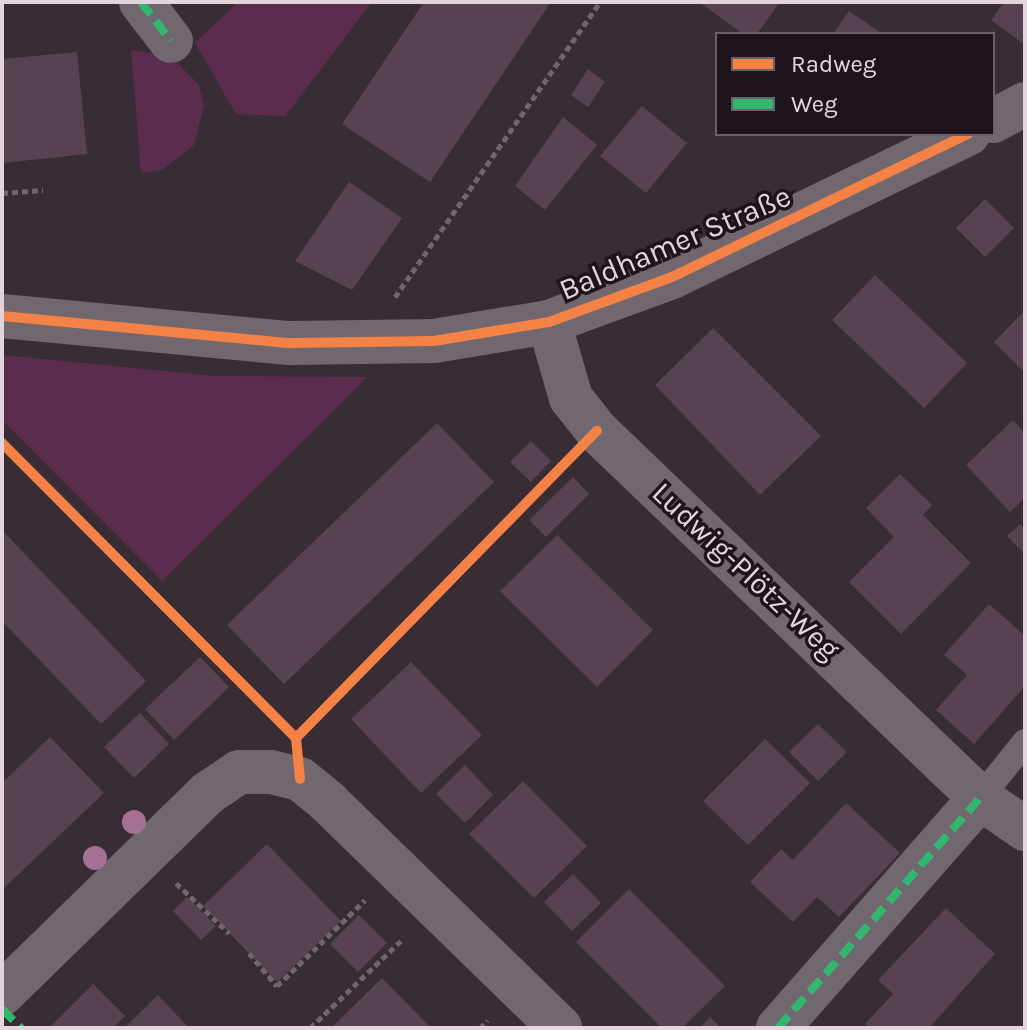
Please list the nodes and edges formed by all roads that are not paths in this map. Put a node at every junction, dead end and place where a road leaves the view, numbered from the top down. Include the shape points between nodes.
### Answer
1 (141, 2) edge
2 (171, 41) dead end
3 (1025, 104) edge
4 (995, 120) edge
5 (964, 136) edge
6 (2, 316) edge
7 (549, 322) junction
8 (1025, 742) edge
9 (980, 798) junction
10 (1025, 829) edge
11 (2, 994) edge
12 (560, 1028) edge
13 (778, 1028) edge

1 - 2 street
3 - 4 street
5 - 7 street, Baldhamer Straße via 672,277
6 - 7 street, Baldhamer Straße via 290,343 434,341
7 - 9 street, Ludwig-Plötz-Weg via 571,398 597,431
8 - 9 lane
9 - 10 street, Ludwig-Plötz-Weg
9 - 13 street
11 - 12 street via 239,772 271,772 300,779

